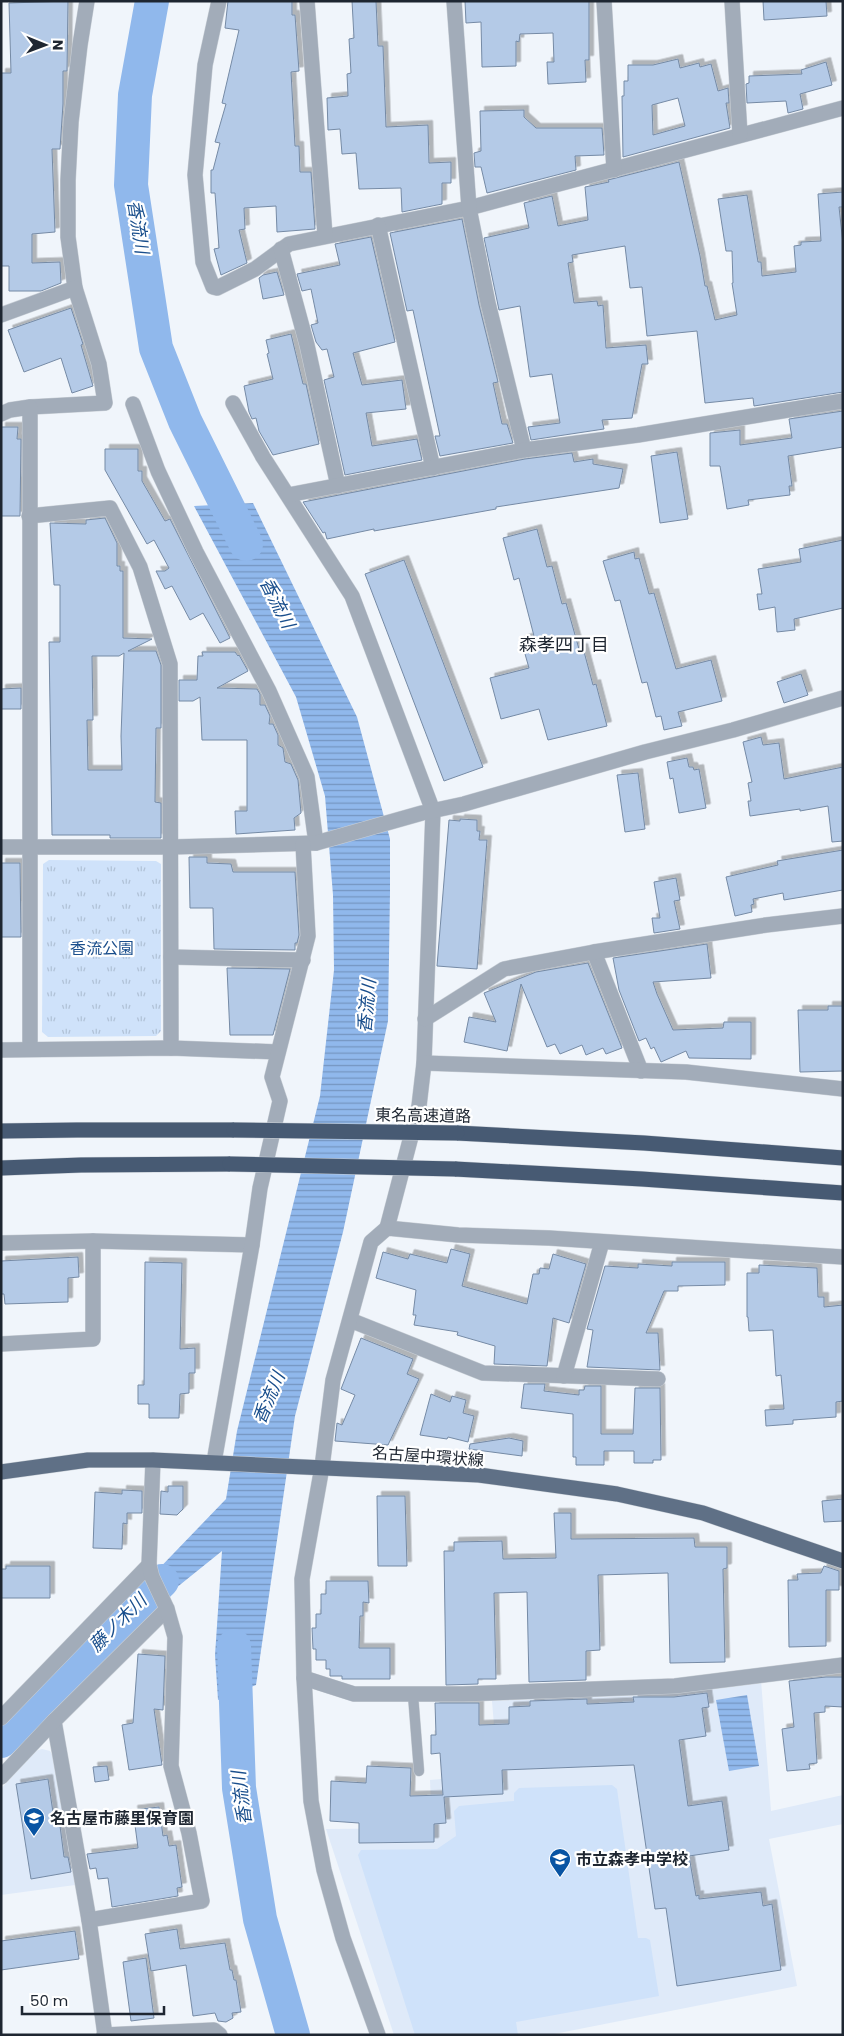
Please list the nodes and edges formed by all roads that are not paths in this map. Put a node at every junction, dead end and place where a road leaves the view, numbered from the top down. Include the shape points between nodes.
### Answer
1 (87, 1) edge
2 (219, 1) edge
3 (307, 1) edge
4 (454, 1) edge
5 (604, 1) edge
6 (732, 1) edge
7 (843, 108) edge
8 (740, 135) junction
9 (614, 170) junction
10 (469, 208) junction
11 (378, 225) junction
12 (326, 235) junction
13 (281, 249) junction
14 (75, 288) junction
15 (1, 315) edge
16 (843, 401) edge
17 (233, 403) dead end
18 (133, 404) dead end
19 (30, 407) junction
20 (1, 414) edge
21 (524, 450) junction
22 (433, 468) junction
23 (338, 486) junction
24 (288, 495) junction
25 (29, 516) junction
26 (843, 698) edge
27 (428, 812) junction
28 (315, 843) junction
29 (1, 847) edge
30 (30, 847) junction
31 (171, 847) junction
32 (843, 916) edge
33 (594, 952) junction
34 (171, 957) junction
35 (303, 960) junction
36 (425, 1019) junction
37 (30, 1048) junction
38 (171, 1048) junction
39 (1, 1050) edge
40 (278, 1052) junction
41 (424, 1063) junction
42 (641, 1071) junction
43 (843, 1089) edge
44 (1, 1131) edge
45 (843, 1158) edge
46 (1, 1168) edge
47 (843, 1193) edge
48 (387, 1228) junction
49 (93, 1241) junction
50 (602, 1242) junction
51 (1, 1243) edge
52 (252, 1244) junction
53 (843, 1257) edge
54 (350, 1320) junction
55 (1, 1344) edge
56 (564, 1376) junction
57 (658, 1379) dead end
58 (153, 1460) junction
59 (219, 1462) junction
60 (317, 1467) junction
61 (1, 1472) edge
62 (843, 1561) edge
63 (150, 1571) junction
64 (164, 1602) junction
65 (843, 1665) edge
66 (304, 1678) junction
67 (413, 1695) junction
68 (1, 1718) edge
69 (54, 1721) junction
70 (419, 1771) dead end
71 (1, 1777) edge
72 (89, 1920) junction
73 (104, 2035) edge
74 (220, 2035) edge
75 (378, 2035) edge

1 - 14 street via 76,74 68,180 68,237
2 - 13 street via 205,65 196,175 203,262 213,287 217,288 255,269
3 - 12 street
4 - 10 street
5 - 9 street
6 - 8 street
7 - 8 street
8 - 9 street
9 - 10 street
10 - 11 street
10 - 21 street via 488,303
11 - 12 street
11 - 22 street
12 - 13 street
13 - 23 street via 307,346
14 - 15 street
14 - 19 street via 99,364 105,402
16 - 21 street
17 - 24 street
18 - 28 street via 158,472 269,691 308,777
19 - 20 street
19 - 25 street
21 - 22 street
22 - 23 street
23 - 24 street
24 - 27 street via 352,596
25 - 30 street
25 - 31 street via 110,508 140,567 170,664
26 - 27 street
27 - 28 street
27 - 36 street
28 - 31 street
28 - 35 street via 308,936
29 - 30 street
30 - 31 street
30 - 37 street
31 - 34 street
32 - 33 street
33 - 36 street via 504,969
33 - 42 street
34 - 35 street
34 - 38 street
35 - 40 street
36 - 41 street
37 - 38 street
37 - 39 street
38 - 40 street
40 - 52 street via 272,1077 280,1101 260,1188
41 - 42 street
41 - 48 street via 420,1106
42 - 43 street via 686,1072
44 - 45 highway, 東名高速道路, bridge via 457,1132
46 - 47 highway, bridge via 230,1164 455,1169
48 - 50 street
48 - 54 street via 372,1242
49 - 51 street
49 - 52 street
49 - 55 street via 92,1339
50 - 53 street
50 - 56 street
52 - 59 street
54 - 56 street via 484,1372
54 - 60 street via 333,1380
56 - 57 street
58 - 59 main road, 名古屋中環状線
58 - 61 main road, 名古屋中環状線 via 88,1460
58 - 63 street
59 - 60 main road, 名古屋中環状線
60 - 62 main road, 名古屋中環状線 via 478,1475 617,1494 703,1513
60 - 66 street via 302,1578
63 - 64 street
63 - 68 street
64 - 69 street
64 - 72 street via 175,1637 172,1766 202,1901
65 - 67 street via 675,1686
66 - 67 street via 354,1694
66 - 75 street via 311,1801 324,1870 343,1938
67 - 70 lane
69 - 71 street
69 - 72 street
72 - 73 street
73 - 74 street via 214,2030

